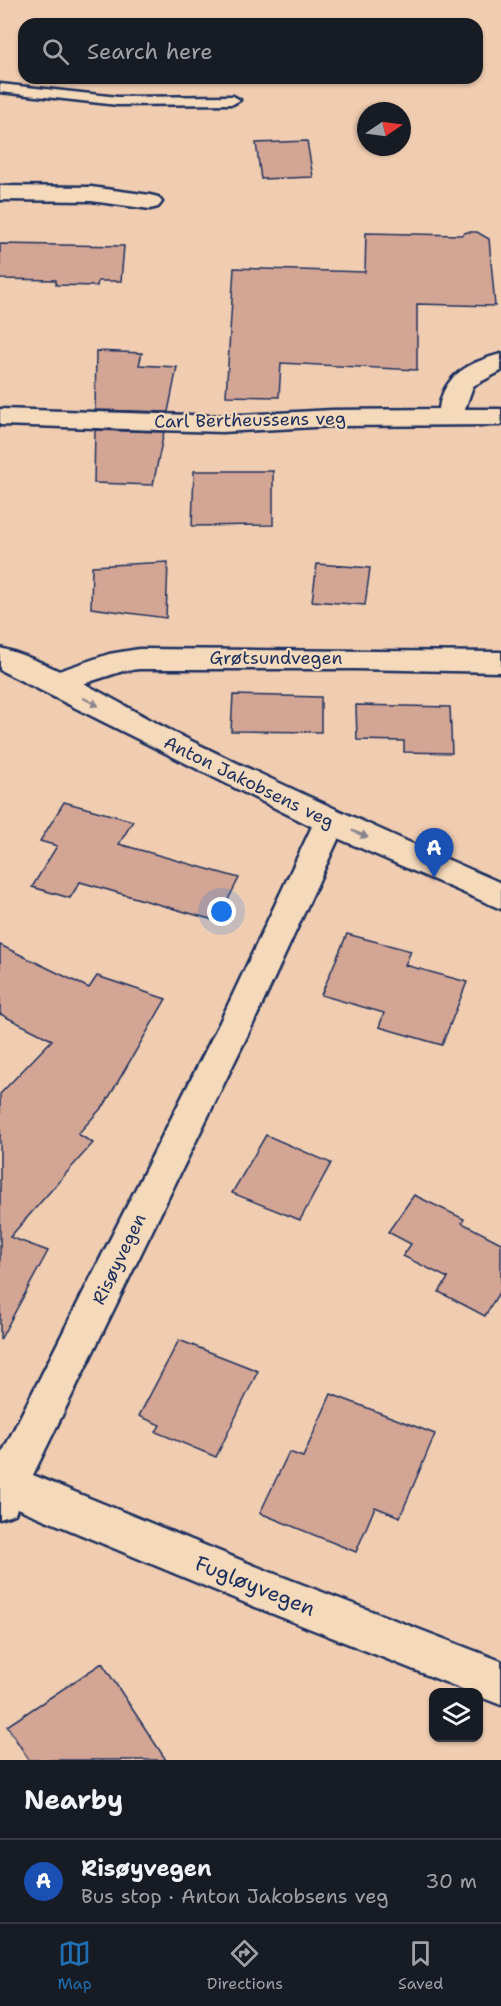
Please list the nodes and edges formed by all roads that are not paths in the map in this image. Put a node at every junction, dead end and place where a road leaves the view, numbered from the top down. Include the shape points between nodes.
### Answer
1 (0, 88) edge
2 (233, 100) dead end
3 (0, 193) edge
4 (150, 202) dead end
5 (501, 362) edge
6 (0, 417) edge
7 (452, 417) junction
8 (501, 417) edge
9 (0, 658) edge
10 (501, 662) edge
11 (55, 683) junction
12 (330, 822) junction
13 (501, 897) edge
14 (5, 1492) edge
15 (501, 1683) edge

1 - 2 lane via 118,101
3 - 4 street via 91,194
5 - 7 street via 463,381 453,396
6 - 7 street, Carl Bertheussens veg via 201,424
7 - 8 street, Carl Bertheussens veg
9 - 11 street, Anton Jakobsens veg
10 - 11 street, Grøtsundvegen via 139,659 120,661
11 -> 12 street, Anton Jakobsens veg
12 -> 13 street, Anton Jakobsens veg
12 - 14 street, Risøyvegen via 237,1022
14 - 15 street, Fugløyvegen

